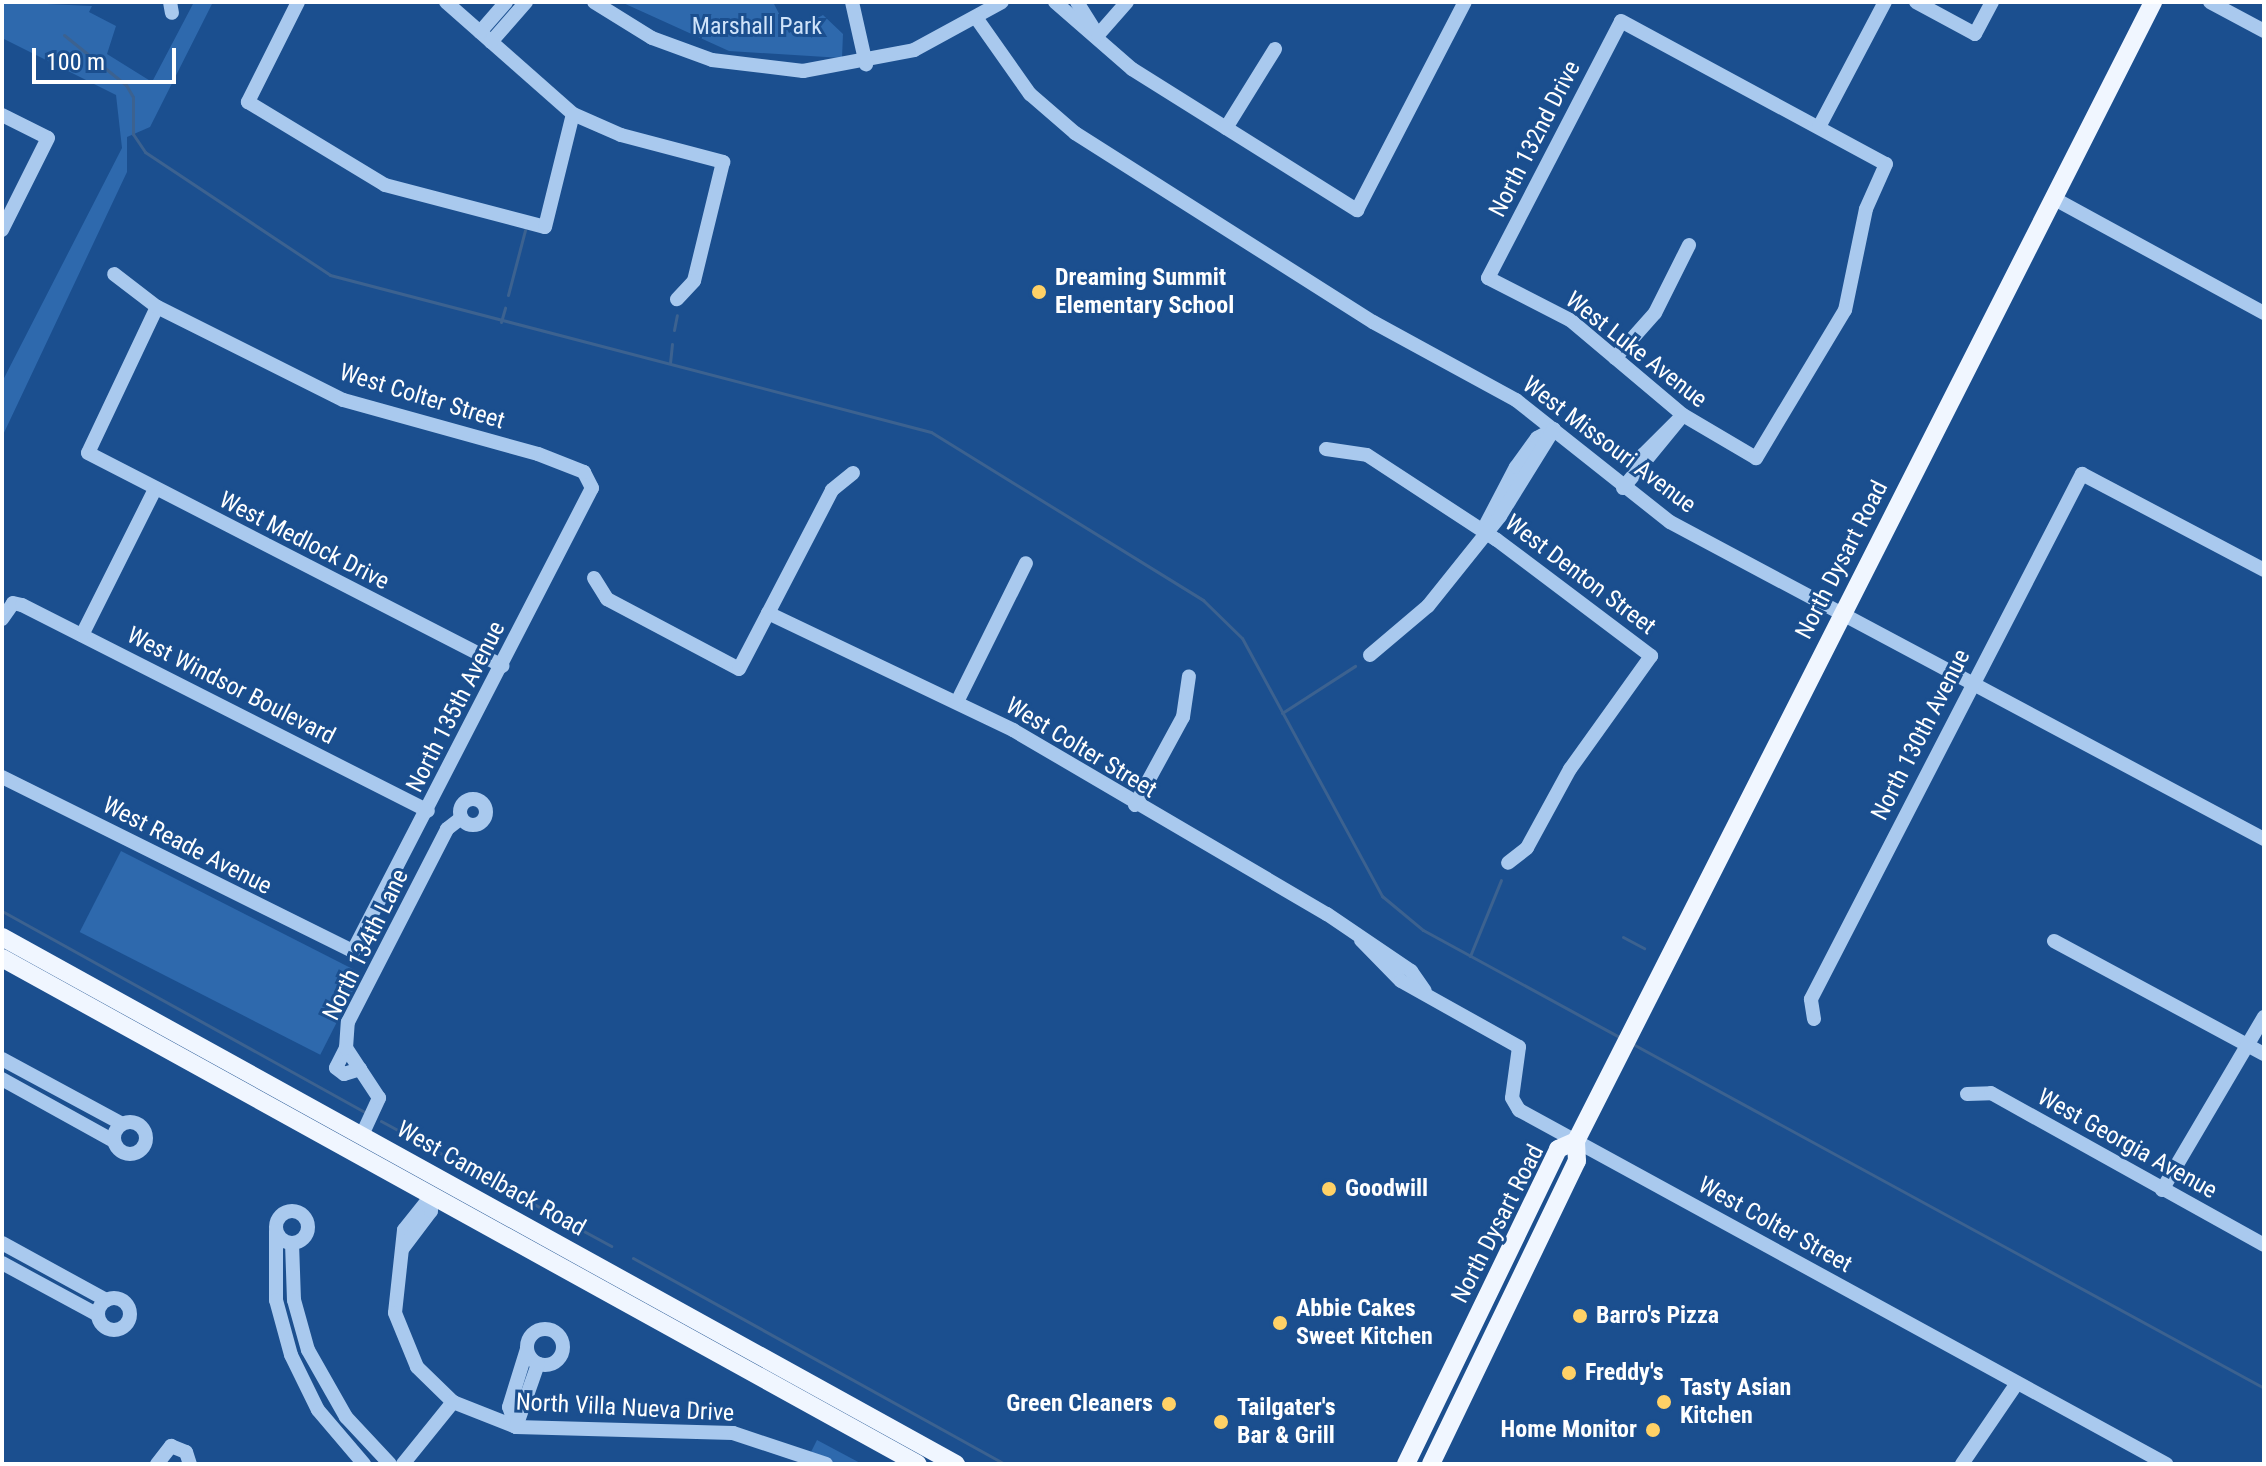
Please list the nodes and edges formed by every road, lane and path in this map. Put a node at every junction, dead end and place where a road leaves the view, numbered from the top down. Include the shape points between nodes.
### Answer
1 (298, 2) edge
2 (446, 2) edge
3 (506, 2) edge
4 (594, 2) edge
5 (852, 2) edge
6 (1002, 2) edge
7 (1127, 2) edge
8 (1465, 2) edge
9 (1885, 2) edge
10 (1916, 2) edge
11 (1992, 2) edge
12 (2153, 2) edge
13 (2210, 2) edge
14 (521, 4) edge
15 (1067, 4) edge
16 (977, 19) junction
17 (2264, 31) edge
18 (1098, 35) junction
19 (485, 37) junction
20 (1275, 49) dead end
21 (866, 64) junction
22 (573, 114) junction
23 (2, 115) edge
24 (1819, 127) junction
25 (1226, 128) junction
26 (2053, 198) junction
27 (2, 230) edge
28 (1689, 245) dead end
29 (114, 274) dead end
30 (1488, 278) joint
31 (677, 299) dead end
32 (157, 307) junction
33 (2264, 313) edge
34 (1615, 358) junction
35 (1683, 415) junction
36 (1554, 429) junction
37 (1326, 449) dead end
38 (853, 473) dead end
39 (591, 479) joint
40 (1623, 488) junction
41 (155, 489) junction
42 (1483, 530) junction
43 (1026, 563) dead end
44 (2264, 570) edge
45 (594, 578) dead end
46 (1843, 612) junction
47 (768, 613) junction
48 (2, 619) edge
49 (82, 635) junction
50 (1370, 655) dead end
51 (502, 666) junction
52 (1189, 676) dead end
53 (1973, 681) junction
54 (957, 702) junction
55 (2, 777) edge
56 (1135, 805) junction
57 (428, 811) junction
58 (461, 818) dead end
59 (2264, 839) edge
60 (1508, 863) dead end
61 (2, 937) edge
62 (2054, 941) dead end
63 (353, 951) joint
64 (2, 958) edge
65 (2264, 1017) edge
66 (1814, 1019) dead end
67 (2249, 1046) junction
68 (2264, 1054) edge
69 (2, 1059) edge
70 (2, 1079) edge
71 (62, 1091) junction
72 (1967, 1094) dead end
73 (53, 1107) junction
74 (369, 1121) junction
75 (122, 1124) junction
76 (114, 1141) junction
77 (1576, 1141) junction
78 (436, 1188) junction
79 (2162, 1190) junction
80 (276, 1231) junction
81 (2, 1243) edge
82 (292, 1243) junction
83 (2264, 1245) edge
84 (2, 1263) edge
85 (50, 1269) junction
86 (605, 1280) junction
87 (42, 1285) junction
88 (106, 1300) junction
89 (98, 1315) junction
90 (302, 1330) junction
91 (284, 1334) junction
92 (527, 1349) junction
93 (538, 1364) junction
94 (2017, 1383) junction
95 (453, 1402) junction
96 (1436, 1402) junction
97 (341, 1410) junction
98 (1456, 1411) junction
99 (327, 1422) junction
100 (516, 1427) junction
101 (158, 1460) edge
102 (144, 1464) edge
103 (190, 1464) edge
104 (364, 1464) edge
105 (390, 1464) edge
106 (403, 1464) edge
107 (826, 1464) edge
108 (918, 1464) edge
109 (956, 1464) edge
110 (1406, 1464) edge
111 (1431, 1464) edge
112 (1962, 1464) edge
113 (2166, 1464) edge

1 - 22 street via 248,102 385,185 545,227
2 - 19 street
3 - 19 street
4 - 21 street via 652,38 712,60 803,71
5 - 21 street
6 - 16 street
7 - 18 street
8 - 25 street via 1357,210
9 - 24 street
10 - 11 street via 1975,34
12 - 26 main road, North Dysart Road
13 - 17 street
14 - 19 street
15 - 18 street
16 - 21 street
16 - 36 street, West Missouri Avenue via 1030,94 1075,133
18 - 25 street via 1132,69
19 - 22 street
20 - 25 street
22 - 31 street via 621,135 723,162 694,281
23 - 27 street via 48,138
24 - 30 street, North 132nd Drive via 1621,21
24 - 35 street, West Luke Avenue via 1886,164 1866,209 1845,310 1756,458
26 - 33 street
26 - 46 main road, North Dysart Road
28 - 34 street via 1655,313
29 - 32 street, West Colter Street
30 - 34 street, West Luke Avenue via 1570,320
32 - 39 street, West Colter Street via 343,400 538,454
32 - 41 street, West Medlock Drive via 88,453
34 - 35 street, West Luke Avenue
35 - 40 street
36 - 40 street, West Missouri Avenue
36 - 42 street via 1537,438
37 - 42 street, West Denton Street via 1367,455
38 - 47 street via 832,490
39 - 51 street, North 135th Avenue
40 - 46 street, West Missouri Avenue via 1670,522
41 - 49 street
41 - 51 street, West Medlock Drive
42 - 50 street via 1428,606
42 - 60 street, West Denton Street via 1651,656 1570,769 1527,848
43 - 54 street
44 - 53 street, North 130th Avenue via 2082,474
45 - 47 street via 607,599 739,669
46 - 53 street, West Missouri Avenue
46 - 77 main road, North Dysart Road
47 - 54 street, West Colter Street
48 - 49 street, West Windsor Boulevard via 13,603
49 - 57 street, West Windsor Boulevard
51 - 57 street, North 135th Avenue
52 - 56 street via 1183,717
53 - 59 street, West Missouri Avenue
53 - 66 street, North 130th Avenue via 1811,999
54 - 56 street, West Colter Street
55 - 63 street, West Reade Avenue
56 - 77 street, West Colter Street via 1411,971 1425,991 1519,1047 1512,1098 1519,1110
57 - 63 street, North 135th Avenue
58 - 74 street, North 134th Lane via 447,829 348,1022 346,1048 377,1090
61 - 74 main road, West Camelback Road
62 - 67 street
64 - 78 main road, West Camelback Road
65 - 67 street
67 - 68 street
67 - 79 street
69 - 71 street
70 - 73 street
71 - 73 street
71 - 75 street
72 - 79 street, West Georgia Avenue via 1991,1093
73 - 76 street
74 - 78 main road, West Camelback Road
75 - 76 street
75 - 76 street via 141,1126 145,1145 128,1154
77 - 94 street, West Colter Street
77 - 96 main road, North Dysart Road via 1558,1149
77 - 98 main road, North Dysart Road via 1577,1161
78 - 86 main road, West Camelback Road
78 - 95 street, North Villa Nueva Drive via 425,1224 403,1248 394,1294 400,1332 417,1367
79 - 83 street, West Georgia Avenue
80 - 82 street
80 - 82 street via 279,1216 300,1212 308,1231
80 - 91 street via 273,1275
81 - 85 street
82 - 90 street
84 - 87 street
85 - 87 street
85 - 88 street
86 - 108 main road, West Camelback Road
86 - 109 main road, West Camelback Road
87 - 89 street
88 - 89 street
88 - 89 street via 125,1302 129,1321 111,1330
90 - 91 street
90 - 97 street
91 - 99 street
92 - 93 street
92 - 93 street via 538,1331 559,1336 559,1358
92 - 100 street via 509,1407
93 - 100 street
94 - 112 street
94 - 113 street, West Colter Street
95 - 100 street, North Villa Nueva Drive
95 - 106 street
96 - 98 main road
96 - 110 main road, North Dysart Road
97 - 99 street
97 - 105 street
98 - 111 main road, North Dysart Road
99 - 104 street
100 - 107 street, North Villa Nueva Drive via 700,1429
101 - 102 street
101 - 103 street via 177,1446

